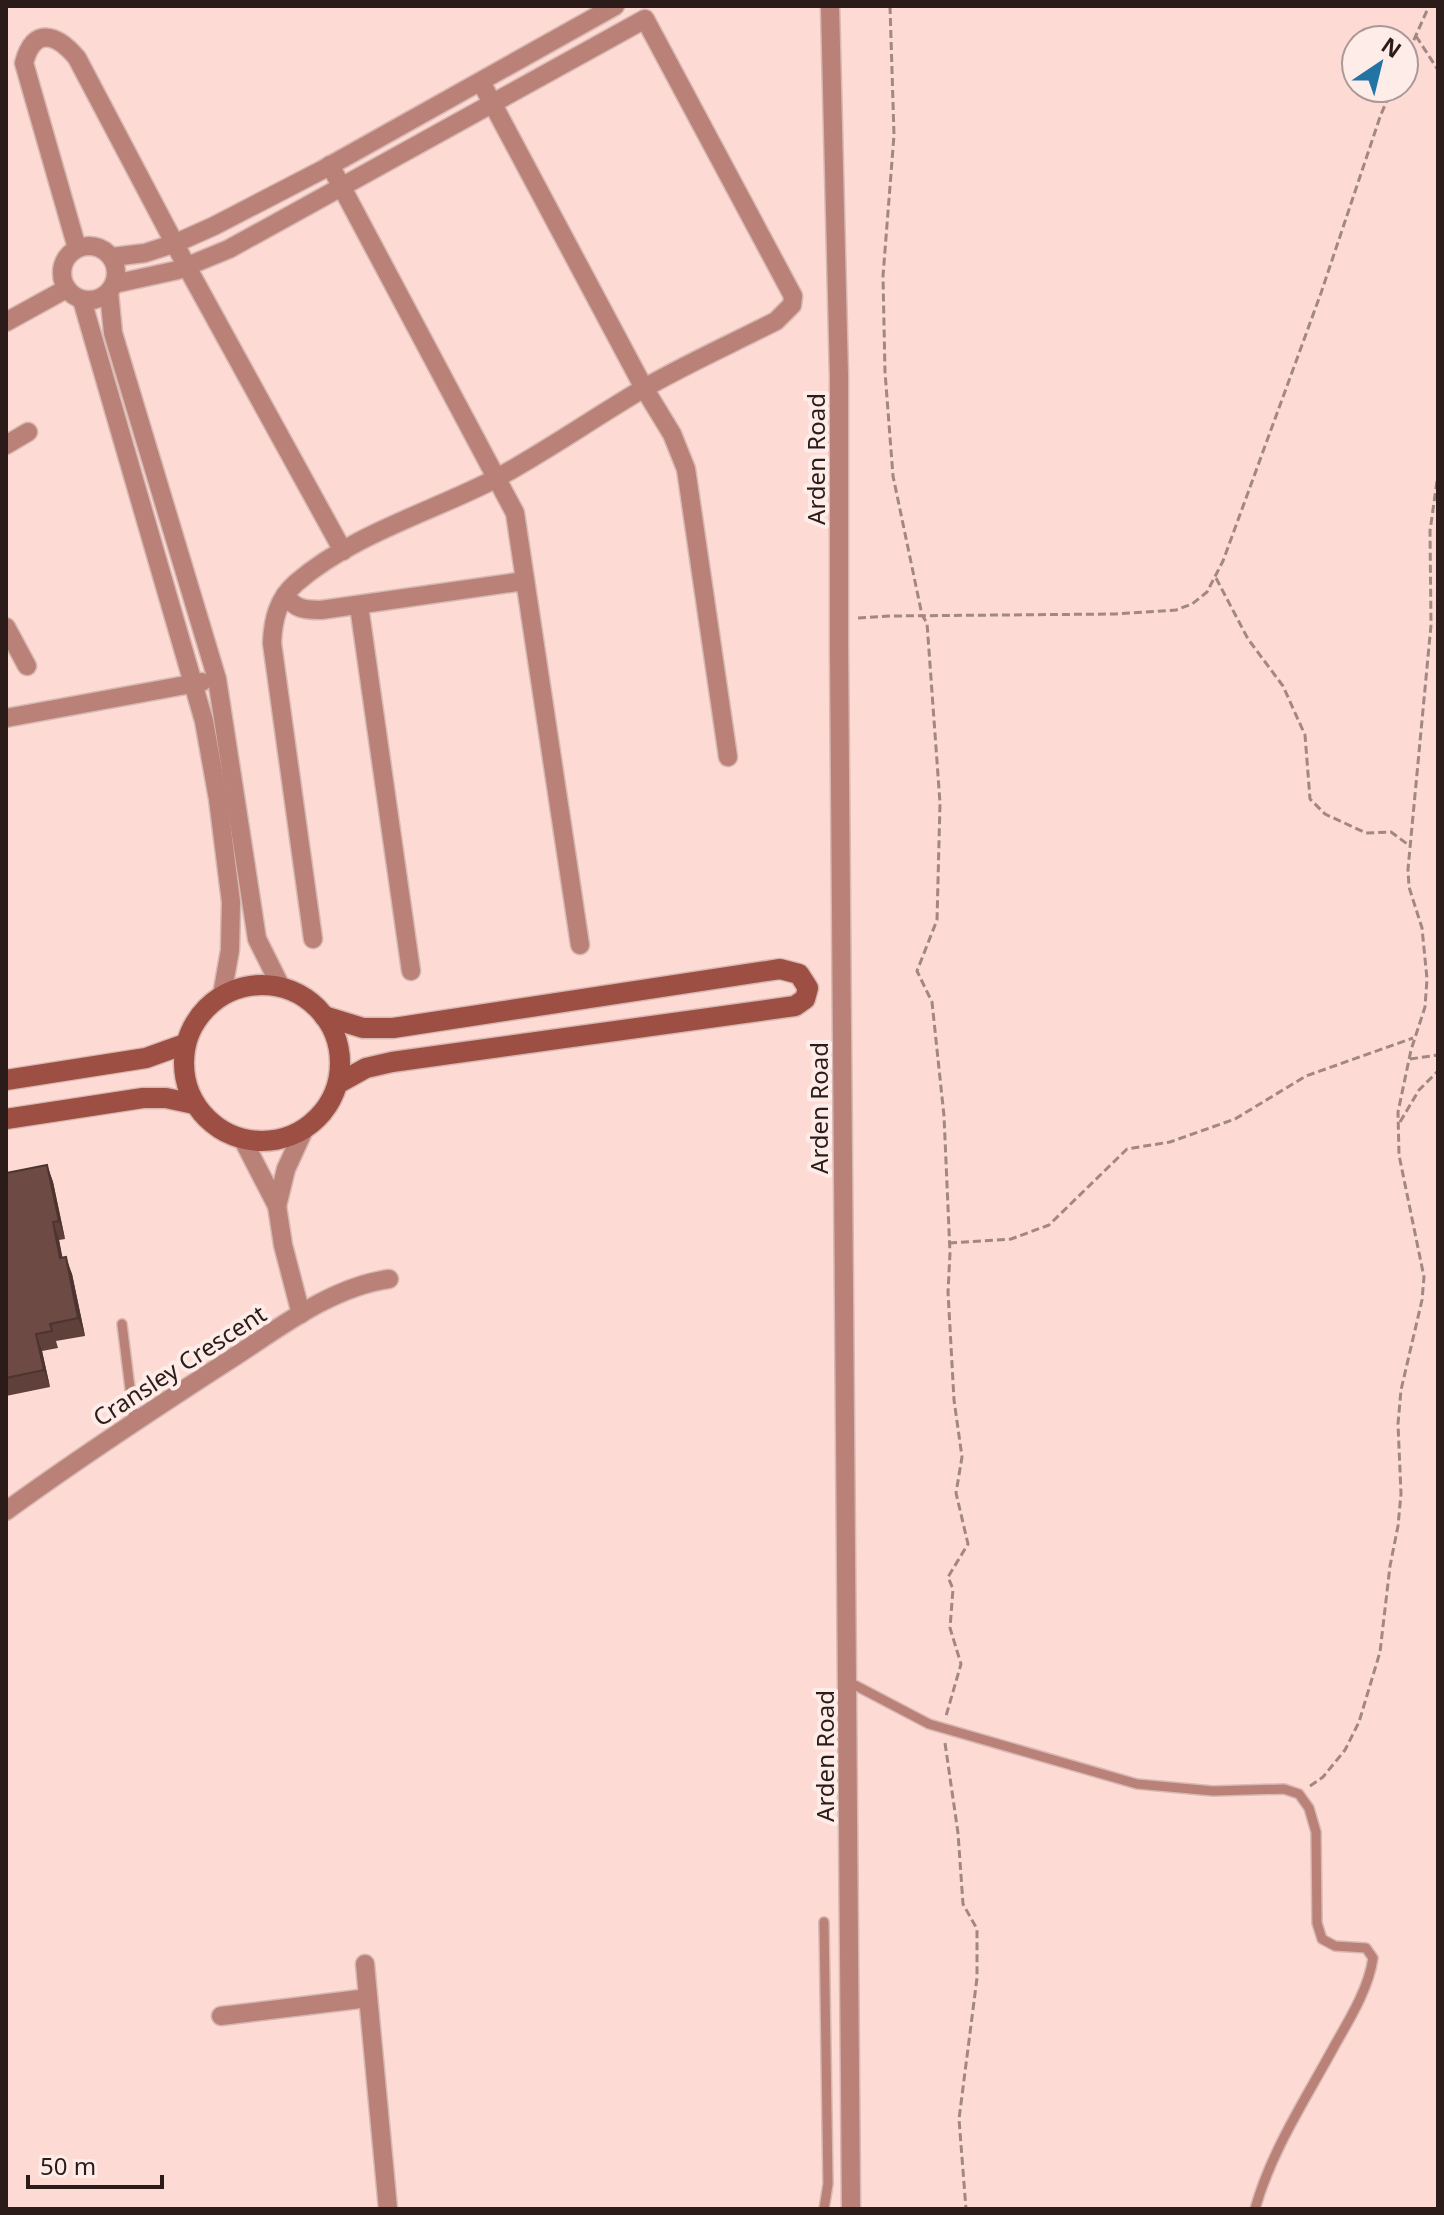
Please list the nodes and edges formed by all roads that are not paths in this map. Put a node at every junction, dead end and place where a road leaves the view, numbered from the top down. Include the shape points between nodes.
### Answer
1 (615, 6) edge
2 (830, 6) edge
3 (642, 13) edge
4 (481, 82) junction
5 (493, 104) junction
6 (330, 165) junction
7 (341, 188) junction
8 (176, 243) junction
9 (77, 248) junction
10 (112, 257) junction
11 (187, 267) junction
12 (112, 288) junction
13 (66, 289) junction
14 (82, 300) junction
15 (6, 322) edge
16 (644, 388) junction
17 (28, 432) dead end
18 (6, 445) edge
19 (496, 478) junction
20 (343, 551) junction
21 (524, 581) junction
22 (285, 595) junction
23 (359, 606) junction
24 (6, 627) edge
25 (27, 666) dead end
26 (217, 679) junction
27 (193, 684) junction
28 (6, 718) edge
29 (728, 757) dead end
30 (313, 939) dead end
31 (580, 945) dead end
32 (411, 971) dead end
33 (281, 987) junction
34 (222, 995) junction
35 (324, 1016) junction
36 (185, 1044) junction
37 (6, 1080) edge
38 (339, 1083) junction
39 (194, 1104) junction
40 (6, 1119) edge
41 (303, 1132) junction
42 (243, 1140) junction
43 (277, 1206) junction
44 (389, 1279) dead end
45 (301, 1314) junction
46 (122, 1324) dead end
47 (134, 1421) junction
48 (6, 1511) edge
49 (847, 1681) junction
50 (824, 1922) dead end
51 (365, 1964) dead end
52 (368, 1998) junction
53 (221, 2016) dead end
54 (388, 2209) edge
55 (824, 2209) edge
56 (851, 2209) edge
57 (1255, 2209) edge

1 - 4 street
2 - 49 street, Arden Road via 839,376
3 - 5 street
3 - 16 street via 793,296 792,305 776,321
4 - 5 street
4 - 6 street
5 - 7 street
5 - 16 street
6 - 7 street
6 - 8 street
7 - 11 street
7 - 19 street
8 - 9 street via 77,58 64,43 44,37 27,50 24,63
8 - 10 street
8 - 11 street
9 - 10 street via 96,246
9 - 13 street via 64,261
10 - 12 street via 117,275
11 - 12 street
11 - 20 street
12 - 14 street via 101,298
12 - 26 street via 113,333
13 - 14 street
13 - 15 street
14 - 27 street
16 - 19 street
16 - 29 street via 672,434 688,477
17 - 18 street
19 - 20 street
19 - 21 street via 515,513
20 - 22 street
21 - 23 street
21 - 31 street
22 - 23 street via 303,610
22 - 30 street via 275,615 272,643
23 - 32 street
24 - 25 street
26 - 27 street
26 - 33 street via 257,939
27 - 28 street
27 - 34 street via 213,762 231,902
33 - 34 main road via 251,985
33 - 35 main road via 309,1000
34 - 36 main road via 198,1016
35 - 38 main road via 341,1052
35 - 38 main road via 363,1028 393,1028 780,969 799,974 808,988 805,999 795,1006 392,1062
36 - 37 main road via 146,1058
36 - 39 main road via 184,1075
38 - 41 main road via 326,1111
39 - 40 main road via 143,1098
39 - 42 main road via 215,1127
41 - 42 main road via 274,1142
41 - 43 street
42 - 43 street
43 - 45 street
44 - 45 street, Cransley Crescent via 349,1290
45 - 47 street, Cransley Crescent
46 - 47 lane
47 - 48 street, Cransley Crescent
49 - 56 street, Arden Road
49 - 57 lane via 942,1729 1137,1784 1213,1791 1284,1789 1299,1794 1316,1832 1317,1923 1322,1939 1335,1946 1366,1948 1373,1958 1372,1970 1273,2158
50 - 55 lane
51 - 52 street
52 - 53 street
52 - 54 street

